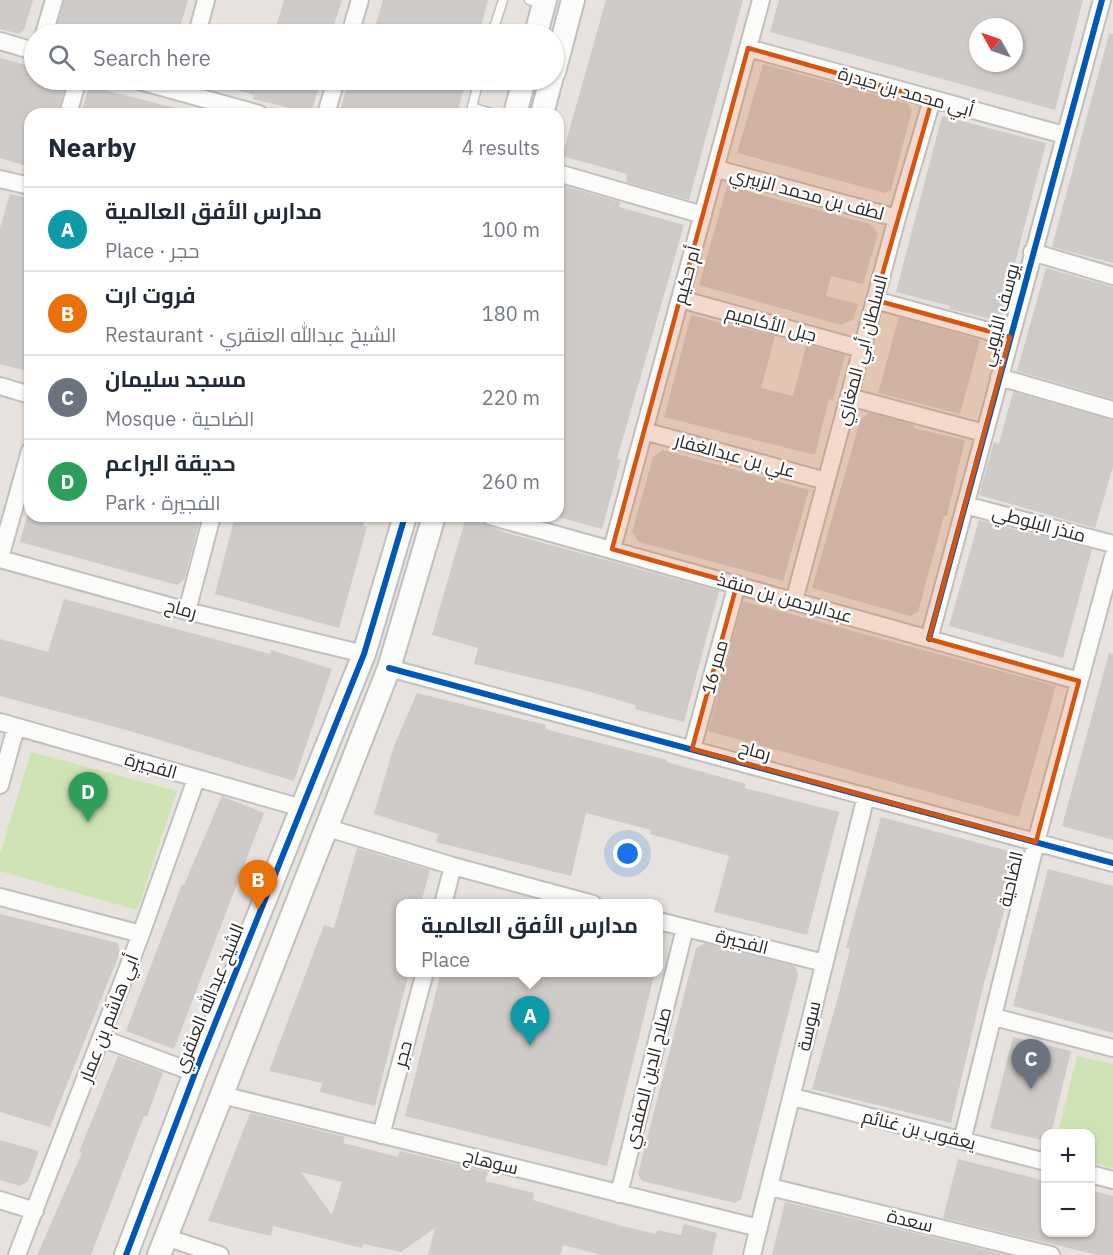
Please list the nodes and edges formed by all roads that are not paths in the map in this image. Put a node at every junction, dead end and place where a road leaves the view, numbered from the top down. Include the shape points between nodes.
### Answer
1 (54, 0) edge
2 (206, 0) edge
3 (360, 0) edge
4 (503, 0) edge
5 (573, 0) edge
6 (761, 0) edge
7 (1102, 0) edge
8 (539, 2) edge
9 (47, 24) edge
10 (200, 24) edge
11 (353, 24) edge
12 (495, 24) edge
13 (537, 24) edge
14 (564, 34) edge
15 (0, 41) edge
16 (24, 48) edge
17 (748, 48) junction
18 (75, 90) edge
19 (194, 90) edge
20 (333, 90) edge
21 (476, 90) edge
22 (521, 90) edge
23 (548, 90) edge
24 (932, 99) junction
25 (70, 108) edge
26 (243, 108) edge
27 (328, 108) edge
28 (475, 108) edge
29 (517, 108) edge
30 (544, 108) edge
31 (1064, 135) junction
32 (717, 169) junction
33 (564, 175) edge
34 (0, 179) edge
35 (24, 185) edge
36 (703, 215) junction
37 (897, 218) junction
38 (1032, 252) junction
39 (1113, 276) edge
40 (680, 299) junction
41 (875, 300) junction
42 (1010, 337) junction
43 (862, 349) junction
44 (999, 377) junction
45 (0, 386) edge
46 (24, 393) edge
47 (849, 397) junction
48 (1113, 410) edge
49 (644, 431) junction
50 (984, 433) junction
51 (24, 472) edge
52 (826, 481) junction
53 (965, 505) junction
54 (210, 522) edge
55 (403, 522) edge
56 (432, 522) edge
57 (512, 522) edge
58 (1113, 544) edge
59 (612, 549) junction
60 (1113, 557) edge
61 (0, 558) edge
62 (737, 584) junction
63 (794, 600) junction
64 (187, 611) junction
65 (929, 639) junction
66 (364, 654) junction
67 (389, 668) junction
68 (1079, 681) junction
69 (8, 724) edge
70 (692, 749) junction
71 (196, 779) junction
72 (0, 785) edge
73 (866, 796) junction
74 (302, 808) junction
75 (328, 828) junction
76 (1036, 842) junction
77 (1113, 863) edge
78 (453, 866) junction
79 (0, 897) edge
80 (444, 899) edge
81 (578, 899) edge
82 (663, 922) edge
83 (685, 928) junction
84 (141, 934) junction
85 (824, 963) junction
86 (424, 977) edge
87 (994, 1017) junction
88 (101, 1038) junction
89 (1113, 1048) edge
90 (195, 1073) junction
91 (222, 1095) junction
92 (792, 1097) junction
93 (381, 1135) junction
94 (962, 1141) junction
95 (1041, 1161) edge
96 (1095, 1175) edge
97 (1113, 1180) edge
98 (770, 1187) junction
99 (619, 1194) junction
100 (0, 1200) edge
101 (35, 1211) junction
102 (759, 1228) junction
103 (163, 1247) edge
104 (18, 1255) edge
105 (126, 1255) edge
106 (220, 1255) edge
107 (752, 1255) edge
108 (1051, 1255) edge

1 - 9 street
2 - 10 street
3 - 11 street
4 - 12 lane
5 - 14 street
6 - 17 street, أم حكيم
7 - 31 street, يوسف الأيوبي
8 - 13 street
15 - 16 street
17 - 24 street, أبي محمد بن حيدرة
17 - 32 street, أم حكيم
18 - 25 street
19 - 26 street
20 - 27 street
21 - 28 lane via 472,107
22 - 29 street
23 - 30 street
24 - 31 street, أبي محمد بن حيدرة
24 - 37 street, السلطان أبي المغازي
31 - 38 street, يوسف الأيوبي
32 - 36 street, أم حكيم
32 - 37 street, لطف بن محمد الزبيري
33 - 36 street
34 - 35 street
36 - 40 street, أم حكيم
37 - 41 street, السلطان أبي المغازي
38 - 39 street
38 - 42 street, يوسف الأيوبي
40 - 43 street, جبل الأكاميم
40 - 49 street, أم حكيم
41 - 42 street
41 - 43 street, السلطان أبي المغازي
42 - 44 street, يوسف الأيوبي
43 - 47 street, السلطان أبي المغازي
44 - 48 street
44 - 50 street, يوسف الأيوبي
45 - 46 street
47 - 50 street
47 - 52 street, السلطان أبي المغازي
49 - 52 street, علي بن عبدالغفار
49 - 59 street, أم حكيم
50 - 53 street, يوسف الأيوبي
51 - 61 street
52 - 63 street, السلطان أبي المغازي
53 - 58 street, منذر البلوطي
53 - 65 street, يوسف الأيوبي
54 - 64 street
55 - 66 street, الشيخ عبدالله العنقري
56 - 67 street
57 - 59 street, عبدالرحمن بن منقذ
59 - 62 street, عبدالرحمن بن منقذ
60 - 68 street, الضاحية
61 - 64 street, رماح
62 - 63 street, عبدالرحمن بن منقذ
62 - 70 street, ممر 16
63 - 65 street, عبدالرحمن بن منقذ
64 - 66 street, رماح
65 - 68 street, عبدالرحمن بن منقذ
66 - 74 street, الشيخ عبدالله العنقري
67 - 70 street, رماح
67 - 75 street
68 - 76 street, الضاحية
69 - 71 street, الفجيرة
69 - 72 street
70 - 73 street, رماح
71 - 74 street, الفجيرة
71 - 84 street, أبي هاشم بن عمار
73 - 76 street, رماح
73 - 85 street, سوسة
74 - 90 street, الشيخ عبدالله العنقري
75 - 78 street
75 - 91 street
76 - 77 street, رماح
76 - 87 street, الضاحية
78 - 80 street
78 - 81 street
79 - 84 street
82 - 83 street, الفجيرة
83 - 85 street, الفجيرة
83 - 99 street, صلاح الدين الصفدي
84 - 88 street, أبي هاشم بن عمار
85 - 92 street, سوسة
86 - 93 street, حجر
87 - 89 street
87 - 94 street, الضاحية
88 - 90 street
88 - 101 street, أبي هاشم بن عمار
90 - 105 street, الشيخ عبدالله العنقري
91 - 93 street, سوهاج
91 - 103 street
92 - 94 street, يعقوب بن غنائم
92 - 98 street, سوسة
93 - 99 street, سوهاج
94 - 95 street, يعقوب بن غنائم
96 - 97 street
98 - 102 street, سوسة
98 - 108 street, سعدة
99 - 102 street, سوهاج
100 - 101 street
101 - 104 street, أبي هاشم بن عمار
102 - 107 street, سوسة
103 - 106 street

